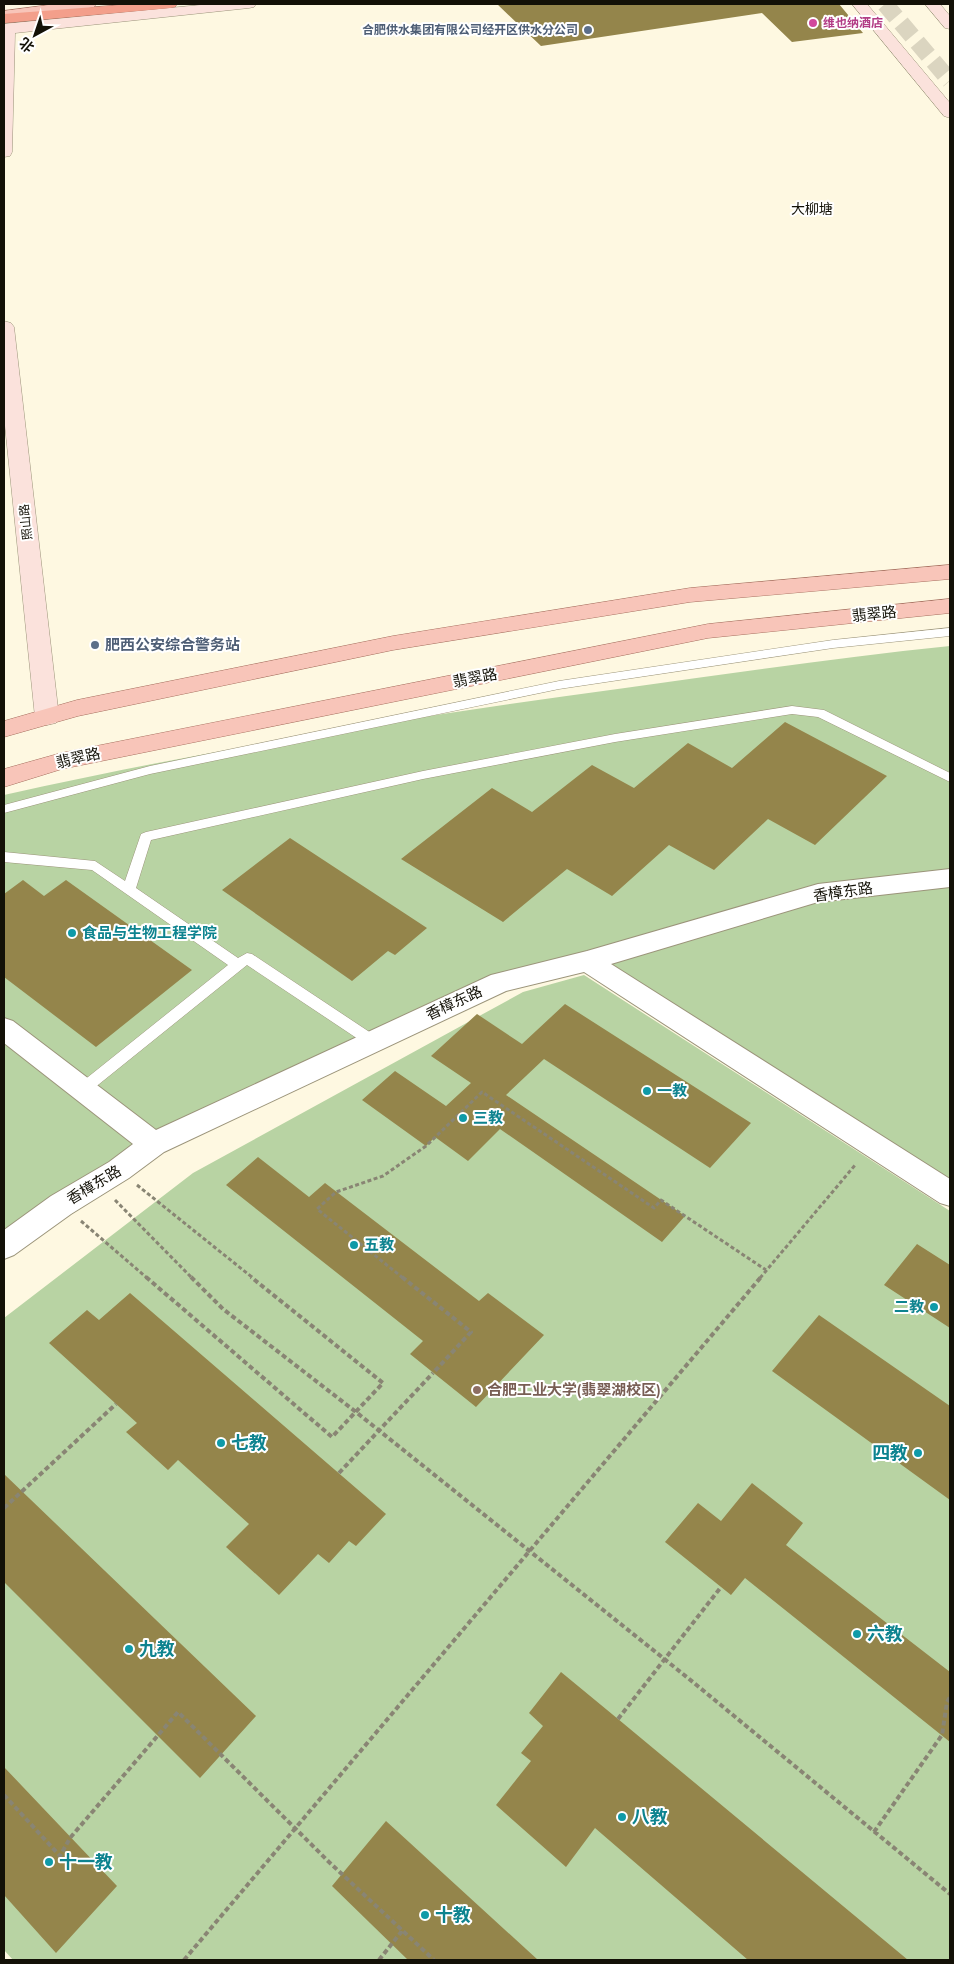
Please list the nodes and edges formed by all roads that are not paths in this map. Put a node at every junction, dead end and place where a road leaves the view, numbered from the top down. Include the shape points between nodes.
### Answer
1 (36, 4) edge
2 (89, 4) edge
3 (170, 4) edge
4 (249, 4) edge
5 (859, 4) edge
6 (932, 4) edge
7 (4, 8) edge
8 (5, 23) edge
9 (950, 25) edge
10 (950, 113) edge
11 (4, 152) edge
12 (4, 327) edge
13 (950, 572) edge
14 (950, 606) edge
15 (950, 632) edge
16 (48, 717) junction
17 (4, 729) edge
18 (4, 778) edge
19 (950, 778) edge
20 (4, 810) edge
21 (4, 857) edge
22 (950, 878) edge
23 (129, 890) junction
24 (587, 961) junction
25 (238, 965) junction
26 (4, 1028) edge
27 (372, 1042) junction
28 (83, 1089) junction
29 (154, 1144) junction
30 (950, 1194) edge
31 (4, 1246) edge

1 - 7 highway
2 - 8 main road
3 - 8 highway
4 - 8 street via 113,19
5 - 10 street
6 - 9 street
8 - 11 street
12 - 16 street, 照山路
13 - 16 main road via 690,596 393,643 77,708
14 - 18 main road, 翡翠路 via 708,631 61,761
15 - 20 lane via 833,644 559,684 150,770
16 - 17 main road
19 - 23 lane via 820,714 792,710 615,738 423,775 146,837
21 - 23 lane via 95,866
22 - 24 street, 香樟东路 via 818,893
23 - 25 lane
24 - 27 street, 香樟东路 via 500,982
24 - 30 street
25 - 27 lane via 247,958
25 - 28 lane
26 - 28 street
27 - 29 street, 香樟东路
28 - 29 street
29 - 31 street, 香樟东路

